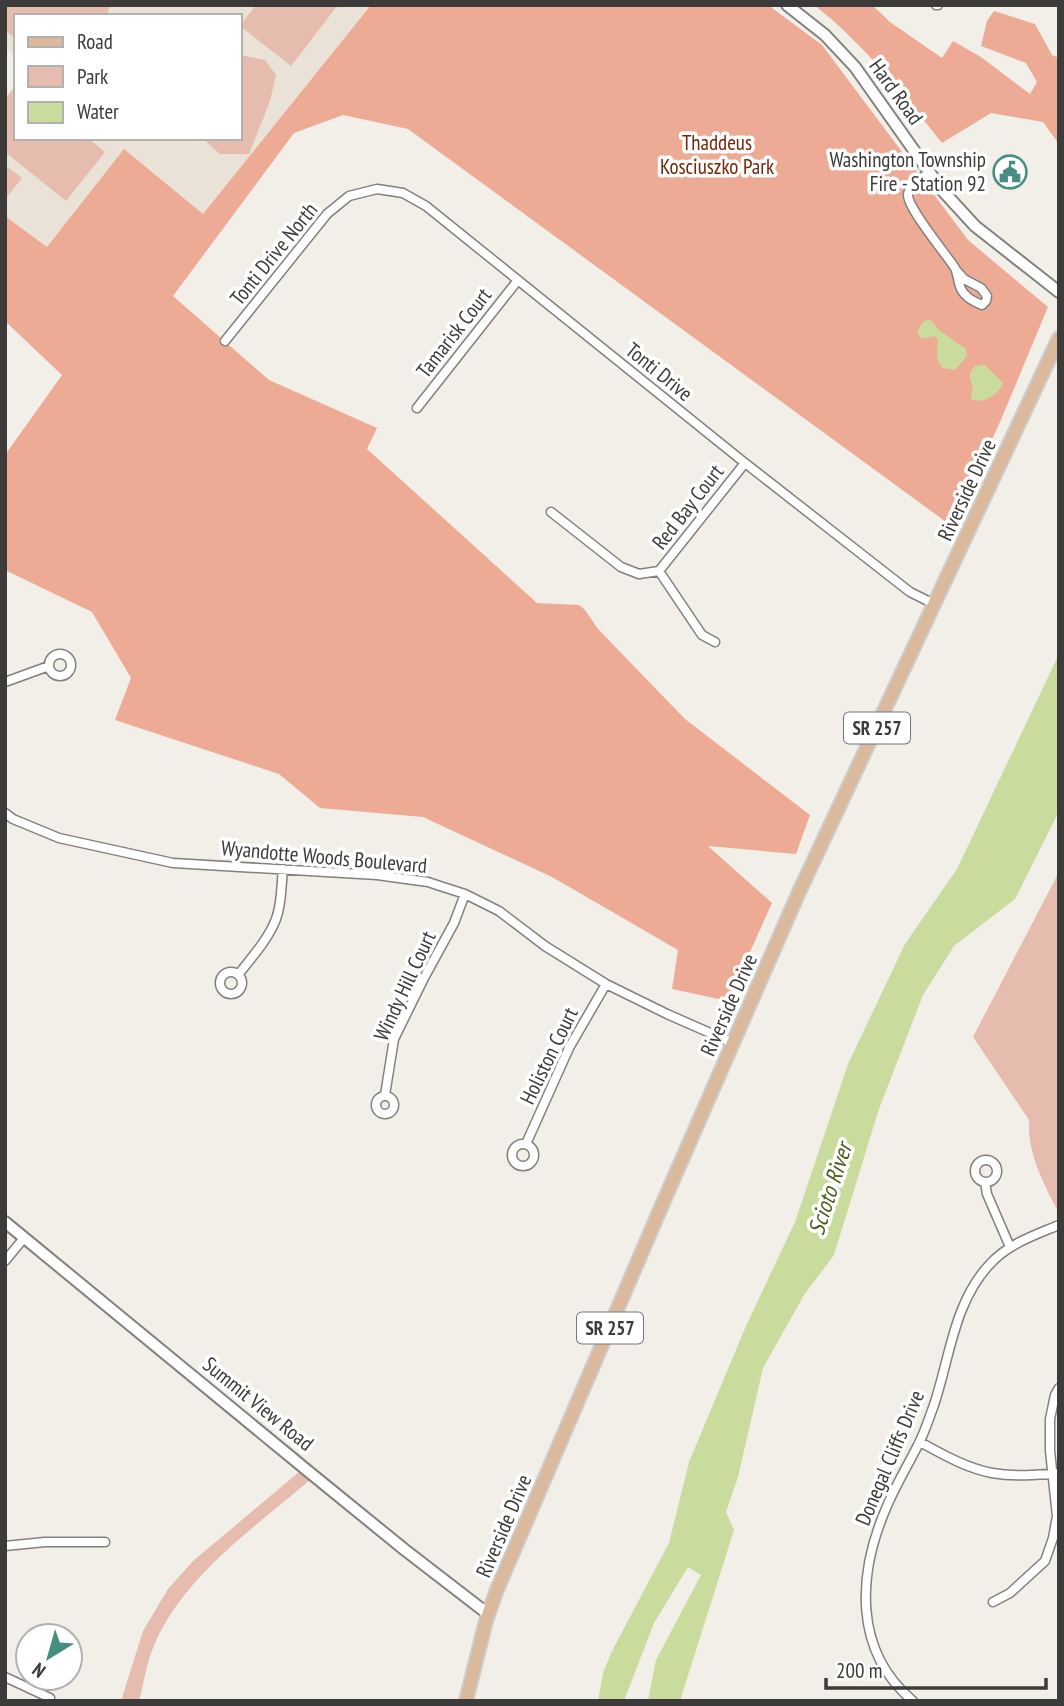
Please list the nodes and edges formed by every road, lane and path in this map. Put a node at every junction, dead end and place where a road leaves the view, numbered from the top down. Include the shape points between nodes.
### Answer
1 (787, 5) edge
2 (930, 172) junction
3 (356, 195) joint
4 (956, 270) junction
5 (518, 280) junction
6 (1059, 292) edge
7 (1059, 338) edge
8 (225, 341) dead end
9 (418, 408) dead end
10 (745, 463) junction
11 (551, 512) dead end
12 (659, 570) junction
13 (934, 604) junction
14 (715, 642) dead end
15 (49, 666) dead end
16 (5, 682) edge
17 (5, 813) edge
18 (283, 869) junction
19 (465, 894) junction
20 (238, 975) dead end
21 (606, 984) junction
22 (733, 1043) junction
23 (385, 1096) dead end
24 (526, 1144) dead end
25 (985, 1182) dead end
26 (5, 1222) edge
27 (1059, 1225) edge
28 (24, 1238) junction
29 (1010, 1247) junction
30 (5, 1261) edge
31 (1059, 1388) edge
32 (920, 1442) junction
33 (1056, 1473) edge
34 (106, 1542) dead end
35 (5, 1546) edge
36 (993, 1602) dead end
37 (488, 1614) junction
38 (5, 1677) edge
39 (50, 1698) dead end
40 (466, 1701) edge
41 (913, 1701) edge

1 - 2 street, Hard Road via 855,67
2 - 4 street via 908,195
2 - 6 street, Hard Road via 975,226
3 - 5 street, Tonti Drive via 377,189 403,193 426,206
3 - 8 street, Tonti Drive North via 327,214
4 - 4 street via 960,288 982,305 987,296
5 - 9 street, Tamarisk Court
5 - 10 street, Tonti Drive
7 - 13 main road, Riverside Drive / SR 257
10 - 12 street, Red Bay Court
10 - 13 street, Tonti Drive via 910,592
11 - 12 street, Red Bay Court via 621,567 639,574
12 - 14 street via 702,635
13 - 22 main road, Riverside Drive / SR 257
15 - 16 street
17 - 18 street, Wyandotte Woods Boulevard via 59,838 173,863
18 - 19 street, Wyandotte Woods Boulevard via 428,882
18 - 20 street via 276,919
19 - 21 street, Wyandotte Woods Boulevard via 499,911
19 - 23 street, Windy Hill Court via 394,1039
21 - 22 street, Wyandotte Woods Boulevard
21 - 24 street, Holiston Court via 569,1048
22 - 37 main road, Riverside Drive / SR 257
25 - 29 street
26 - 28 street, Summit View Road
27 - 29 street, Donegal Cliffs Drive
28 - 30 street
28 - 37 street, Summit View Road
29 - 32 street, Donegal Cliffs Drive via 979,1276 966,1300
31 - 33 street via 1050,1419 1050,1451
32 - 33 street via 956,1462 992,1473
32 - 41 street, Donegal Cliffs Drive via 885,1510 870,1559 865,1597 876,1652 888,1674
33 - 36 street via 1057,1516 1045,1562
34 - 35 street
37 - 40 main road, Riverside Drive / SR 257
38 - 39 street

